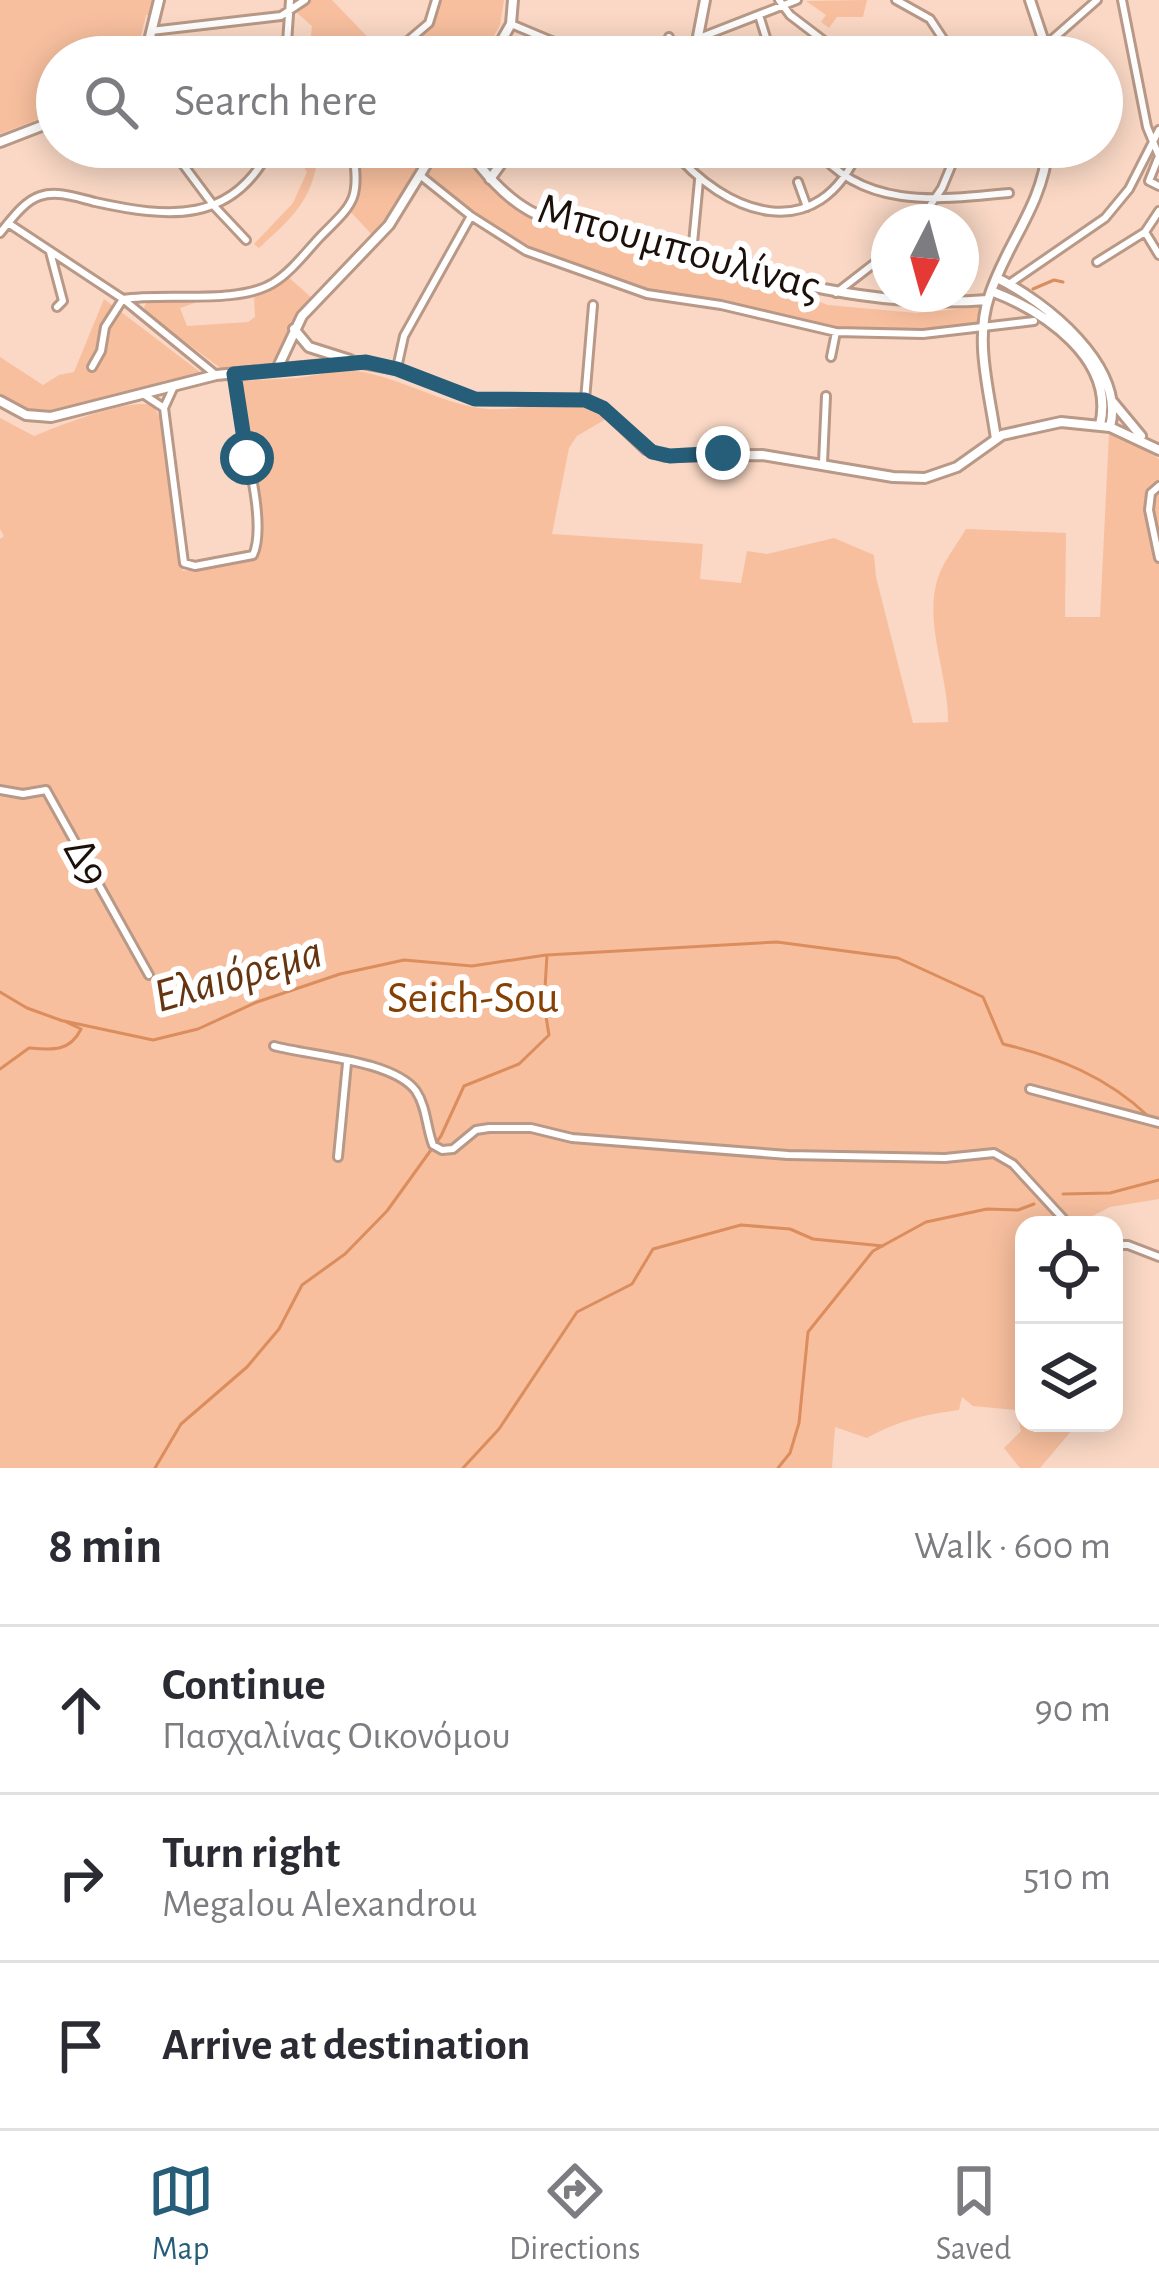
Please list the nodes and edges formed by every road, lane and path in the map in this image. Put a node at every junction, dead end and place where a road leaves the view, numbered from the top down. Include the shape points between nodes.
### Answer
1 (159, 0) edge
2 (290, 0) edge
3 (305, 0) edge
4 (436, 0) edge
5 (513, 0) edge
6 (705, 0) edge
7 (797, 0) edge
8 (896, 0) edge
9 (1030, 0) edge
10 (1097, 0) edge
11 (1123, 0) edge
12 (780, 3) edge
13 (289, 13) junction
14 (759, 15) junction
15 (511, 24) junction
16 (151, 31) junction
17 (150, 36) edge
18 (287, 36) edge
19 (413, 36) edge
20 (504, 36) edge
21 (540, 36) edge
22 (699, 36) edge
23 (704, 36) edge
24 (766, 36) edge
25 (820, 36) edge
26 (942, 36) edge
27 (1044, 36) edge
28 (1056, 36) edge
29 (36, 128) edge
30 (1159, 130) edge
31 (1152, 140) junction
32 (0, 142) edge
33 (186, 168) edge
34 (258, 168) edge
35 (355, 168) edge
36 (425, 168) edge
37 (481, 168) edge
38 (498, 168) edge
39 (688, 168) edge
40 (835, 168) edge
41 (849, 168) edge
42 (949, 168) edge
43 (1043, 168) edge
44 (421, 176) junction
45 (844, 178) junction
46 (490, 179) junction
47 (699, 180) junction
48 (798, 182) dead end
49 (1159, 186) edge
50 (1009, 193) dead end
51 (935, 199) junction
52 (932, 204) edge
53 (214, 206) junction
54 (808, 209) junction
55 (1159, 211) edge
56 (471, 216) junction
57 (8, 224) junction
58 (1144, 232) junction
59 (0, 233) edge
60 (246, 240) dead end
61 (50, 253) junction
62 (1159, 255) edge
63 (692, 257) junction
64 (1097, 262) dead end
65 (871, 266) edge
66 (997, 278) junction
67 (1009, 284) junction
68 (836, 293) junction
69 (989, 296) junction
70 (123, 299) junction
71 (593, 305) dead end
72 (57, 307) dead end
73 (1034, 321) dead end
74 (985, 325) junction
75 (294, 329) junction
76 (836, 332) junction
77 (831, 357) dead end
78 (357, 362) junction
79 (92, 367) dead end
80 (277, 369) junction
81 (397, 369) junction
82 (234, 374) junction
83 (216, 375) junction
84 (174, 386) junction
85 (142, 394) junction
86 (826, 396) dead end
87 (1107, 399) junction
88 (585, 400) junction
89 (0, 401) edge
90 (164, 408) junction
91 (1061, 422) junction
92 (1104, 426) junction
93 (996, 439) junction
94 (1146, 441) junction
95 (1159, 450) edge
96 (823, 463) junction
97 (1159, 486) edge
98 (1159, 558) edge
99 (0, 790) edge
100 (149, 975) dead end
101 (274, 1046) dead end
102 (347, 1063) junction
103 (1030, 1089) dead end
104 (1159, 1123) edge
105 (338, 1157) dead end
106 (1060, 1216) edge
107 (1123, 1245) edge
108 (1159, 1257) edge

1 - 16 street
2 - 13 street
3 - 13 street
4 - 19 street
5 - 15 street
6 - 22 street
7 - 12 street
8 - 26 street via 930,19
9 - 27 street
10 - 28 street
11 - 31 street
12 - 14 street
12 - 25 street
13 - 16 street
13 - 18 street
14 - 23 street
14 - 24 street
15 - 20 street
15 - 21 street
16 - 17 street
29 - 32 street
30 - 31 street
31 - 49 street via 1159,156 1149,181
31 - 67 street via 1105,218
33 - 53 street
34 - 53 street
35 - 70 street via 347,211 274,283
36 - 44 street
37 - 46 street, Μπουμπουλίνας
38 - 46 street
39 - 47 street
40 - 45 street
41 - 45 street
42 - 51 street
43 - 66 street
44 - 56 street
44 - 75 street via 389,225
45 - 51 street via 886,194
45 - 54 street
46 - 63 street, Μπουμπουλίνας via 532,213
47 - 54 street via 773,214
47 - 63 street
48 - 54 street
50 - 51 street
51 - 52 street
53 - 57 street via 151,212 52,194 30,201
53 - 60 street
55 - 58 street
56 - 76 street via 526,251 625,289
56 - 81 street via 404,336
57 - 59 street
57 - 61 street
58 - 62 street
58 - 64 street
61 - 70 street
61 - 72 street via 63,301
63 - 68 street, Μπουμπουλίνας
65 - 68 street
66 - 67 street
66 - 69 street
67 - 87 street via 1087,347
68 - 69 street, Μπουμπουλίνας via 923,301
69 - 74 street
69 - 87 street via 1024,304 1062,332
70 - 79 street
70 - 83 street
71 - 88 street
73 - 74 street
74 - 76 street via 923,334
74 - 93 street
75 - 78 street via 309,347
75 - 80 street
76 - 77 street
78 - 80 street
78 - 81 street
80 - 82 street
81 - 88 street via 475,399
82 - 83 street
82 - 90 street via 256,514 253,555 184,563
83 - 84 street
84 - 85 street
84 - 90 street
85 - 89 street via 51,417
85 - 90 street
86 - 96 street
87 - 91 street via 1093,416
87 - 92 street
87 - 94 street
88 - 96 street via 656,454
91 - 92 street
91 - 93 street
92 - 94 street
93 - 96 street via 930,477
94 - 95 street
97 - 98 street via 1149,499
99 - 100 street, Δ9 via 46,790
101 - 102 street
102 - 105 street
102 - 106 street via 411,1085 442,1150 476,1130 531,1128 578,1139 788,1155 988,1152 1003,1156
103 - 104 street
107 - 108 street

